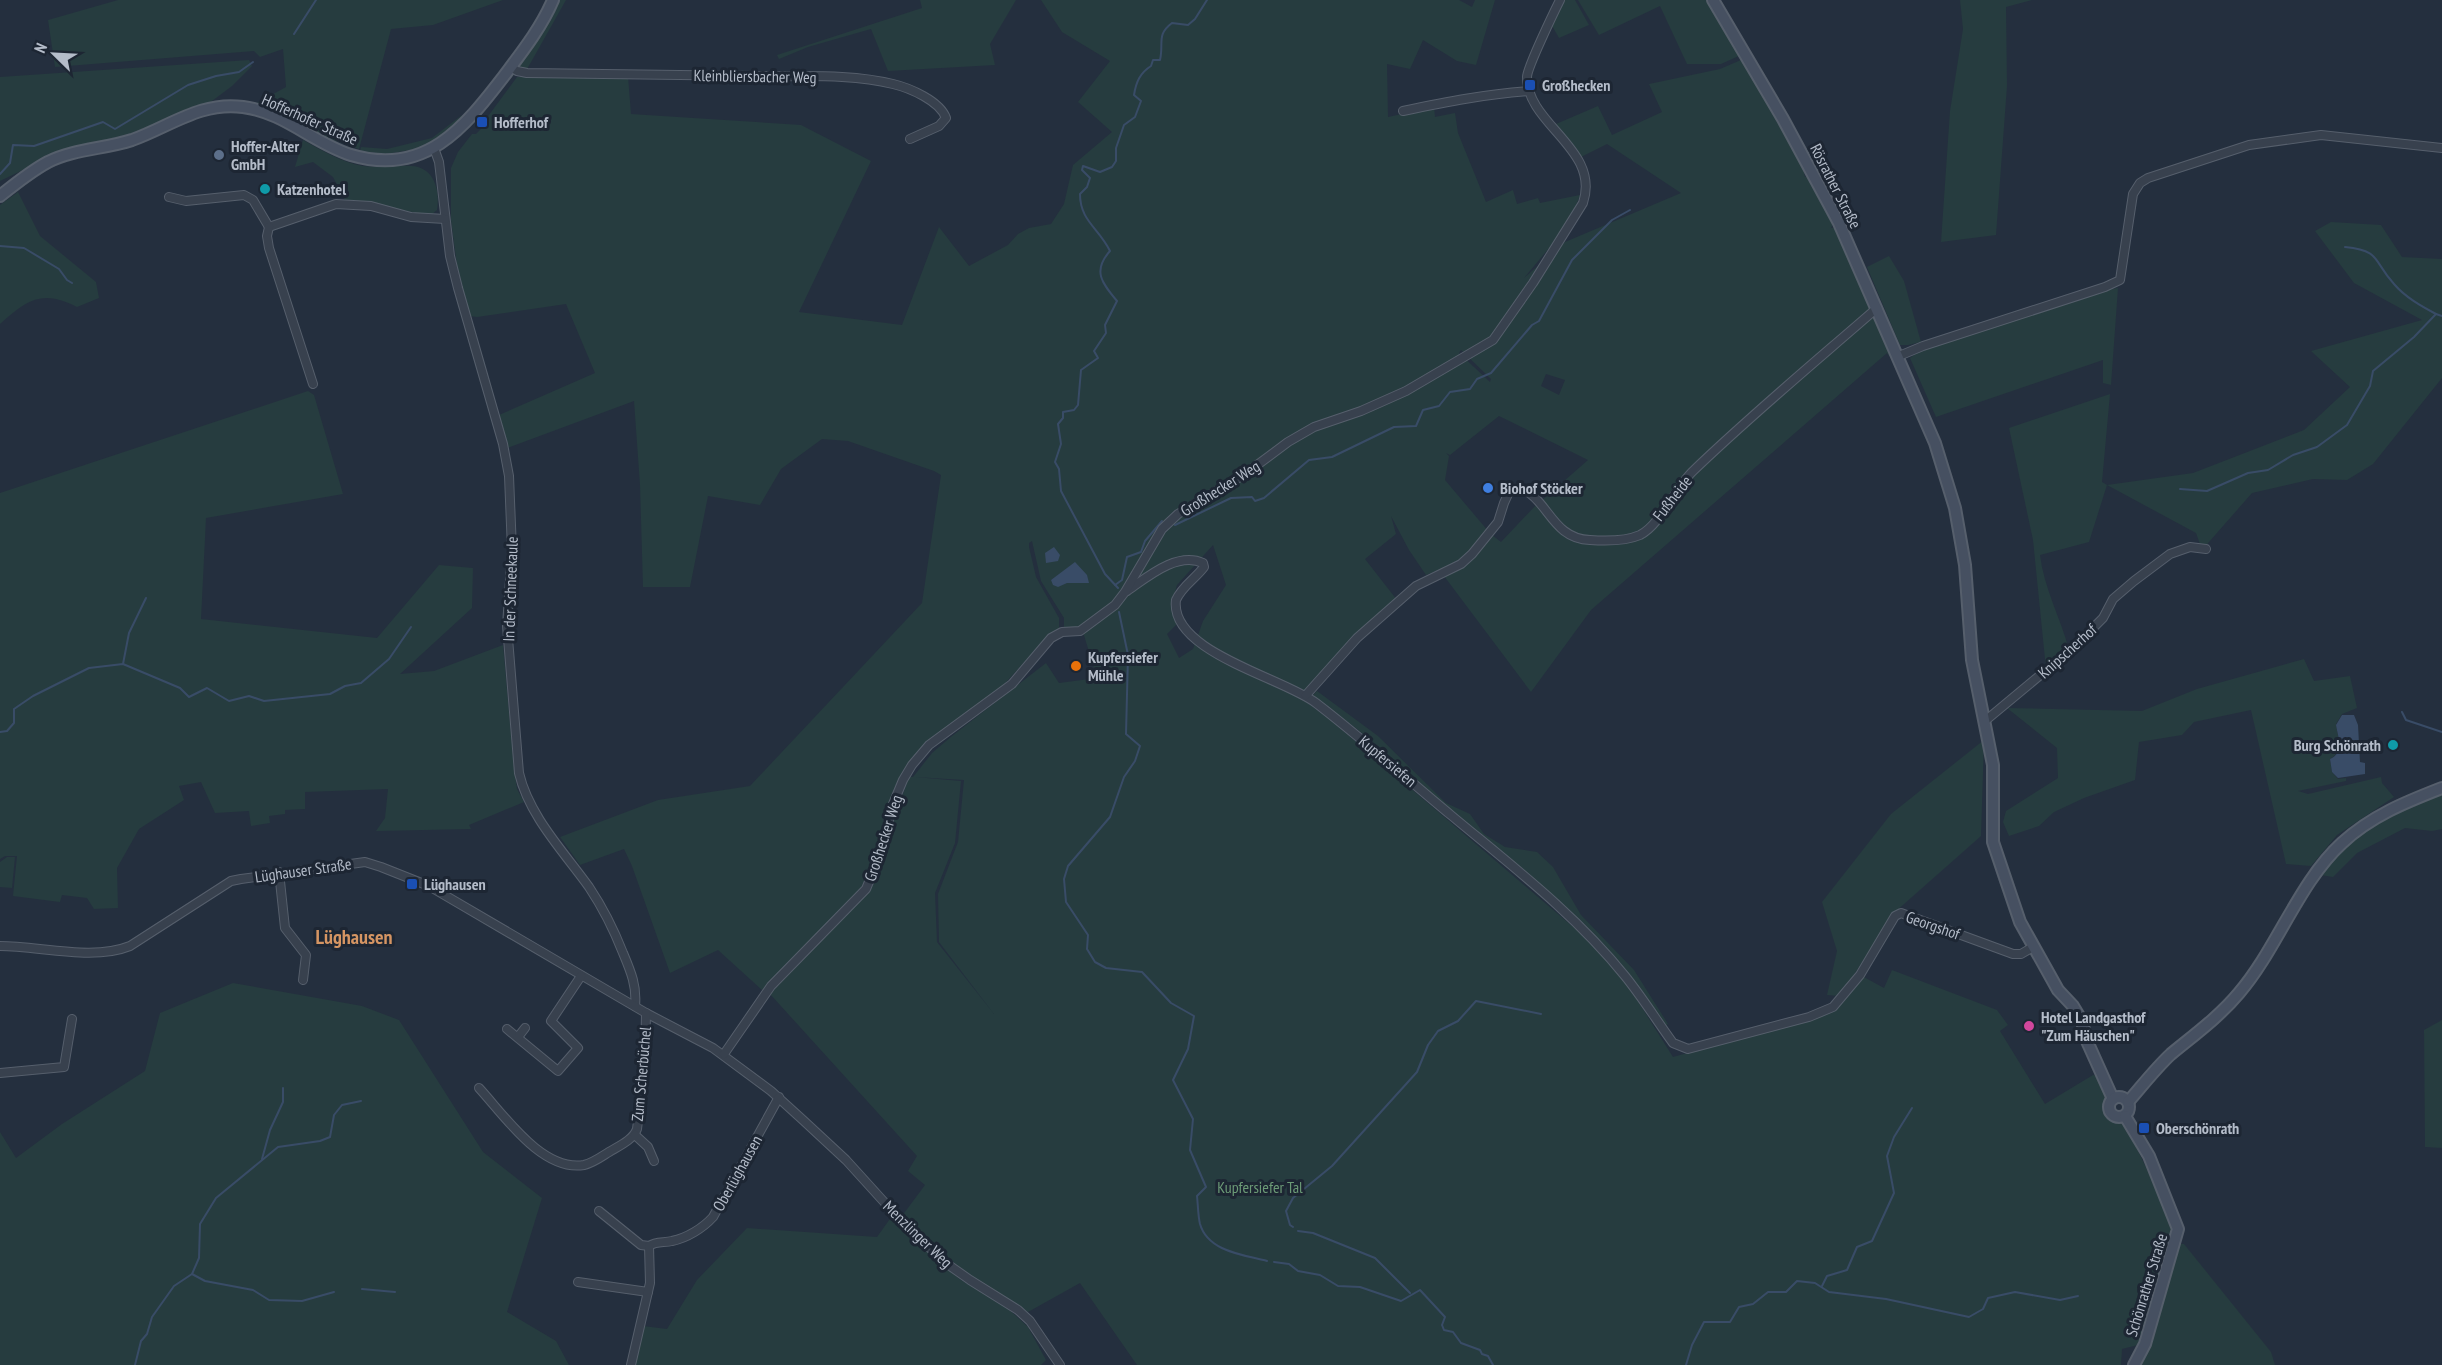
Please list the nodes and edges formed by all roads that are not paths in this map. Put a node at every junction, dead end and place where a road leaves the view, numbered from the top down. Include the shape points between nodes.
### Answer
1 (553, 0) edge
2 (1560, 0) edge
3 (1713, 0) edge
4 (511, 67) junction
5 (1530, 91) junction
6 (1402, 111) dead end
7 (910, 139) dead end
8 (434, 148) junction
9 (2442, 148) edge
10 (0, 196) edge
11 (169, 197) dead end
12 (445, 219) junction
13 (269, 226) junction
14 (1877, 308) junction
15 (1899, 356) junction
16 (313, 384) dead end
17 (2206, 549) dead end
18 (1125, 592) junction
19 (1306, 695) junction
20 (1985, 721) junction
21 (2442, 788) edge
22 (279, 873) junction
23 (0, 946) edge
24 (2033, 947) junction
25 (1869, 961) joint
26 (582, 976) junction
27 (303, 980) dead end
28 (634, 1006) junction
29 (646, 1013) junction
30 (72, 1019) dead end
31 (525, 1028) dead end
32 (507, 1029) dead end
33 (518, 1037) junction
34 (724, 1054) junction
35 (0, 1073) edge
36 (479, 1088) dead end
37 (779, 1097) junction
38 (2113, 1098) junction
39 (2128, 1102) junction
40 (2126, 1116) junction
41 (635, 1135) junction
42 (654, 1161) dead end
43 (599, 1212) dead end
44 (650, 1246) junction
45 (578, 1282) dead end
46 (648, 1292) junction
47 (631, 1365) edge
48 (1060, 1365) edge
49 (2134, 1365) edge

1 - 4 street, Hofferhofer Straße via 539,28
2 - 5 street via 1526,75
3 - 14 street, Rösrather Straße via 1819,184
4 - 7 street, Kleinbliersbacher Weg via 527,73 826,77 884,82 907,88 944,113 946,118 939,126
4 - 8 street, Hofferhofer Straße via 472,117
5 - 6 street via 1480,95 1472,100 1450,100
5 - 18 street, Großhecker Weg via 1538,109 1579,161 1587,192 1533,283 1493,340 1406,391 1314,427 1178,514 1162,529
8 - 10 street, Hofferhofer Straße via 399,158 360,157 328,145 273,115 244,107 221,107 198,111 132,140 50,161
8 - 12 street, In der Schneekaule
9 - 15 street via 2321,135 2249,145 2148,178 2133,194 2120,280
11 - 13 street via 186,201 244,195 253,200
12 - 13 street via 336,204
12 - 28 street, In der Schneekaule via 458,288 509,476 512,550 507,626 519,774 527,798 590,889 612,929 636,990
13 - 16 street via 269,248
14 - 15 street, Rösrather Straße
14 - 19 street, Fußheide via 1690,474 1641,534 1578,540 1563,532 1529,492 1515,488 1509,492 1498,522 1472,554 1416,586 1357,638
15 - 20 street, Rösrather Straße via 1935,443 1955,508 1965,565 1972,660
17 - 20 street, Knipscherhof via 2190,548 2170,554 2134,581 2113,599 2103,618 2074,647
18 - 19 street, Kupfersiefen via 1170,565 1203,563 1202,571 1186,585 1175,605 1190,634 1217,655
18 - 34 street, Großhecker Weg via 1115,605 1080,631 1062,632 1051,638 1012,684 923,752 903,780 893,804 881,853 866,889 771,986
19 - 25 street, Kupfersiefen via 1567,915 1626,976 1678,1047 1688,1049 1826,1011 1845,996
20 - 24 street via 1993,765 1991,835 2020,922
21 - 39 street via 2385,812 2341,844 2317,873 2238,994 2160,1064
22 - 23 street, Lüghauser Straße via 231,881 119,950
22 - 26 street, Lüghauser Straße via 365,862 381,867 436,890
22 - 27 street via 285,928 306,955
24 - 25 street, Georgshof via 2013,954 1901,913 1895,916
24 - 38 street via 2082,1022
26 - 28 street, Lüghauser Straße
26 - 33 street via 551,1021 578,1048 564,1066 558,1071
28 - 29 street, Lüghauser Straße
29 - 34 street, Lüghauser Straße
29 - 41 street, Zum Scherbüchel via 645,1063
30 - 35 street via 64,1067
31 - 33 street
32 - 33 street
34 - 37 street, Lüghauser Straße
36 - 41 street, Zum Scherbüchel via 527,1140 557,1162 583,1165 595,1161
37 - 44 street, Oberlüghausen via 713,1217 678,1240
37 - 48 street, Menzlinger Weg via 943,1261 1030,1321
38 - 39 street via 2122,1097
38 - 40 street via 2110,1113 2118,1118
39 - 40 street
40 - 49 street, Schönrather Straße via 2149,1156 2178,1229 2145,1344
41 - 42 street, Zum Scherbüchel via 648,1147
43 - 44 street via 640,1245
44 - 46 street
45 - 46 street
46 - 47 street

